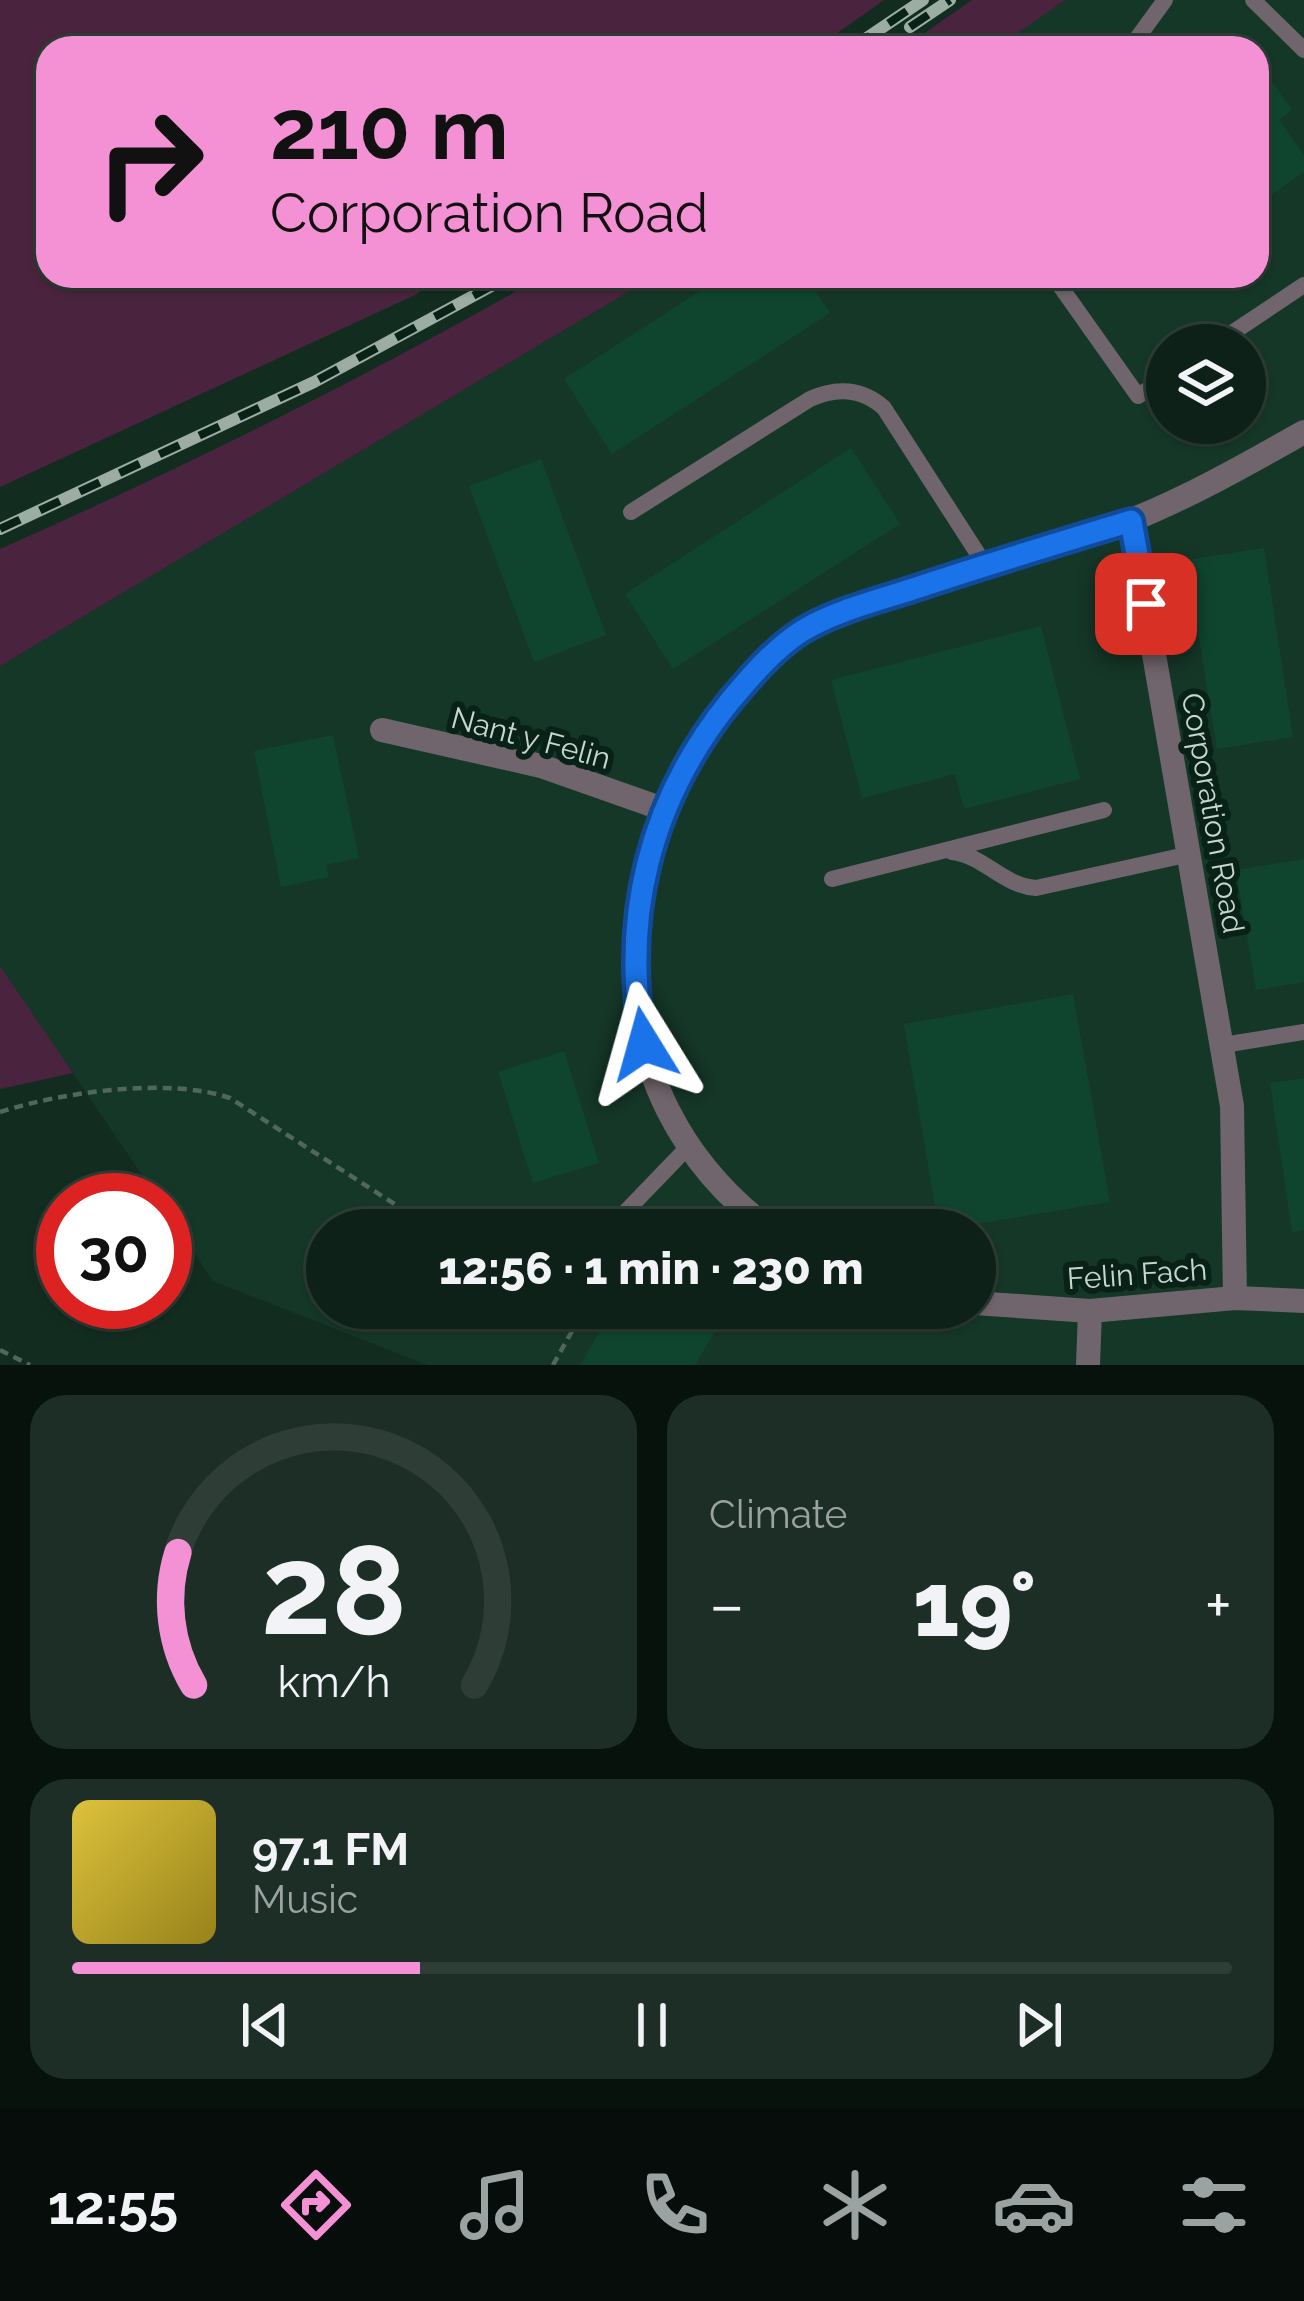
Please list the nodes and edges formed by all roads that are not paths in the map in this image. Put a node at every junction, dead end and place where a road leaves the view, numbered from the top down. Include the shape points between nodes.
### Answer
1 (1165, 0) edge
2 (1253, 0) edge
3 (1139, 36) edge
4 (1304, 50) edge
5 (1304, 285) edge
6 (1062, 288) edge
7 (1246, 324) edge
8 (1146, 390) edge
9 (1304, 431) edge
10 (631, 512) dead end
11 (1131, 521) junction
12 (985, 565) junction
13 (382, 730) dead end
14 (663, 808) junction
15 (1104, 810) dead end
16 (938, 852) junction
17 (1190, 854) junction
18 (832, 878) dead end
19 (1304, 1032) edge
20 (1222, 1046) junction
21 (687, 1148) junction
22 (628, 1209) edge
23 (745, 1209) edge
24 (1235, 1298) junction
25 (1304, 1301) edge
26 (996, 1304) edge
27 (1090, 1311) junction
28 (1088, 1365) edge

1 - 3 lane
2 - 4 lane
5 - 7 lane
6 - 8 lane via 1138,396
9 - 11 street
10 - 12 lane via 810,399 850,391 891,416
11 - 12 street
11 - 17 street, Corporation Road
12 - 14 street via 801,632 704,734
13 - 14 street, Nant y Felin via 541,766
14 - 21 street via 640,895 637,1006 651,1071
15 - 16 lane
16 - 17 lane via 972,856 1011,883 1036,888
16 - 18 lane
17 - 20 street, Corporation Road
19 - 20 lane
20 - 24 street, Corporation Road via 1232,1106
21 - 22 lane
21 - 23 street
24 - 25 street, Felin Fach
24 - 27 street, Felin Fach
26 - 27 street, Felin Fach
27 - 28 street

